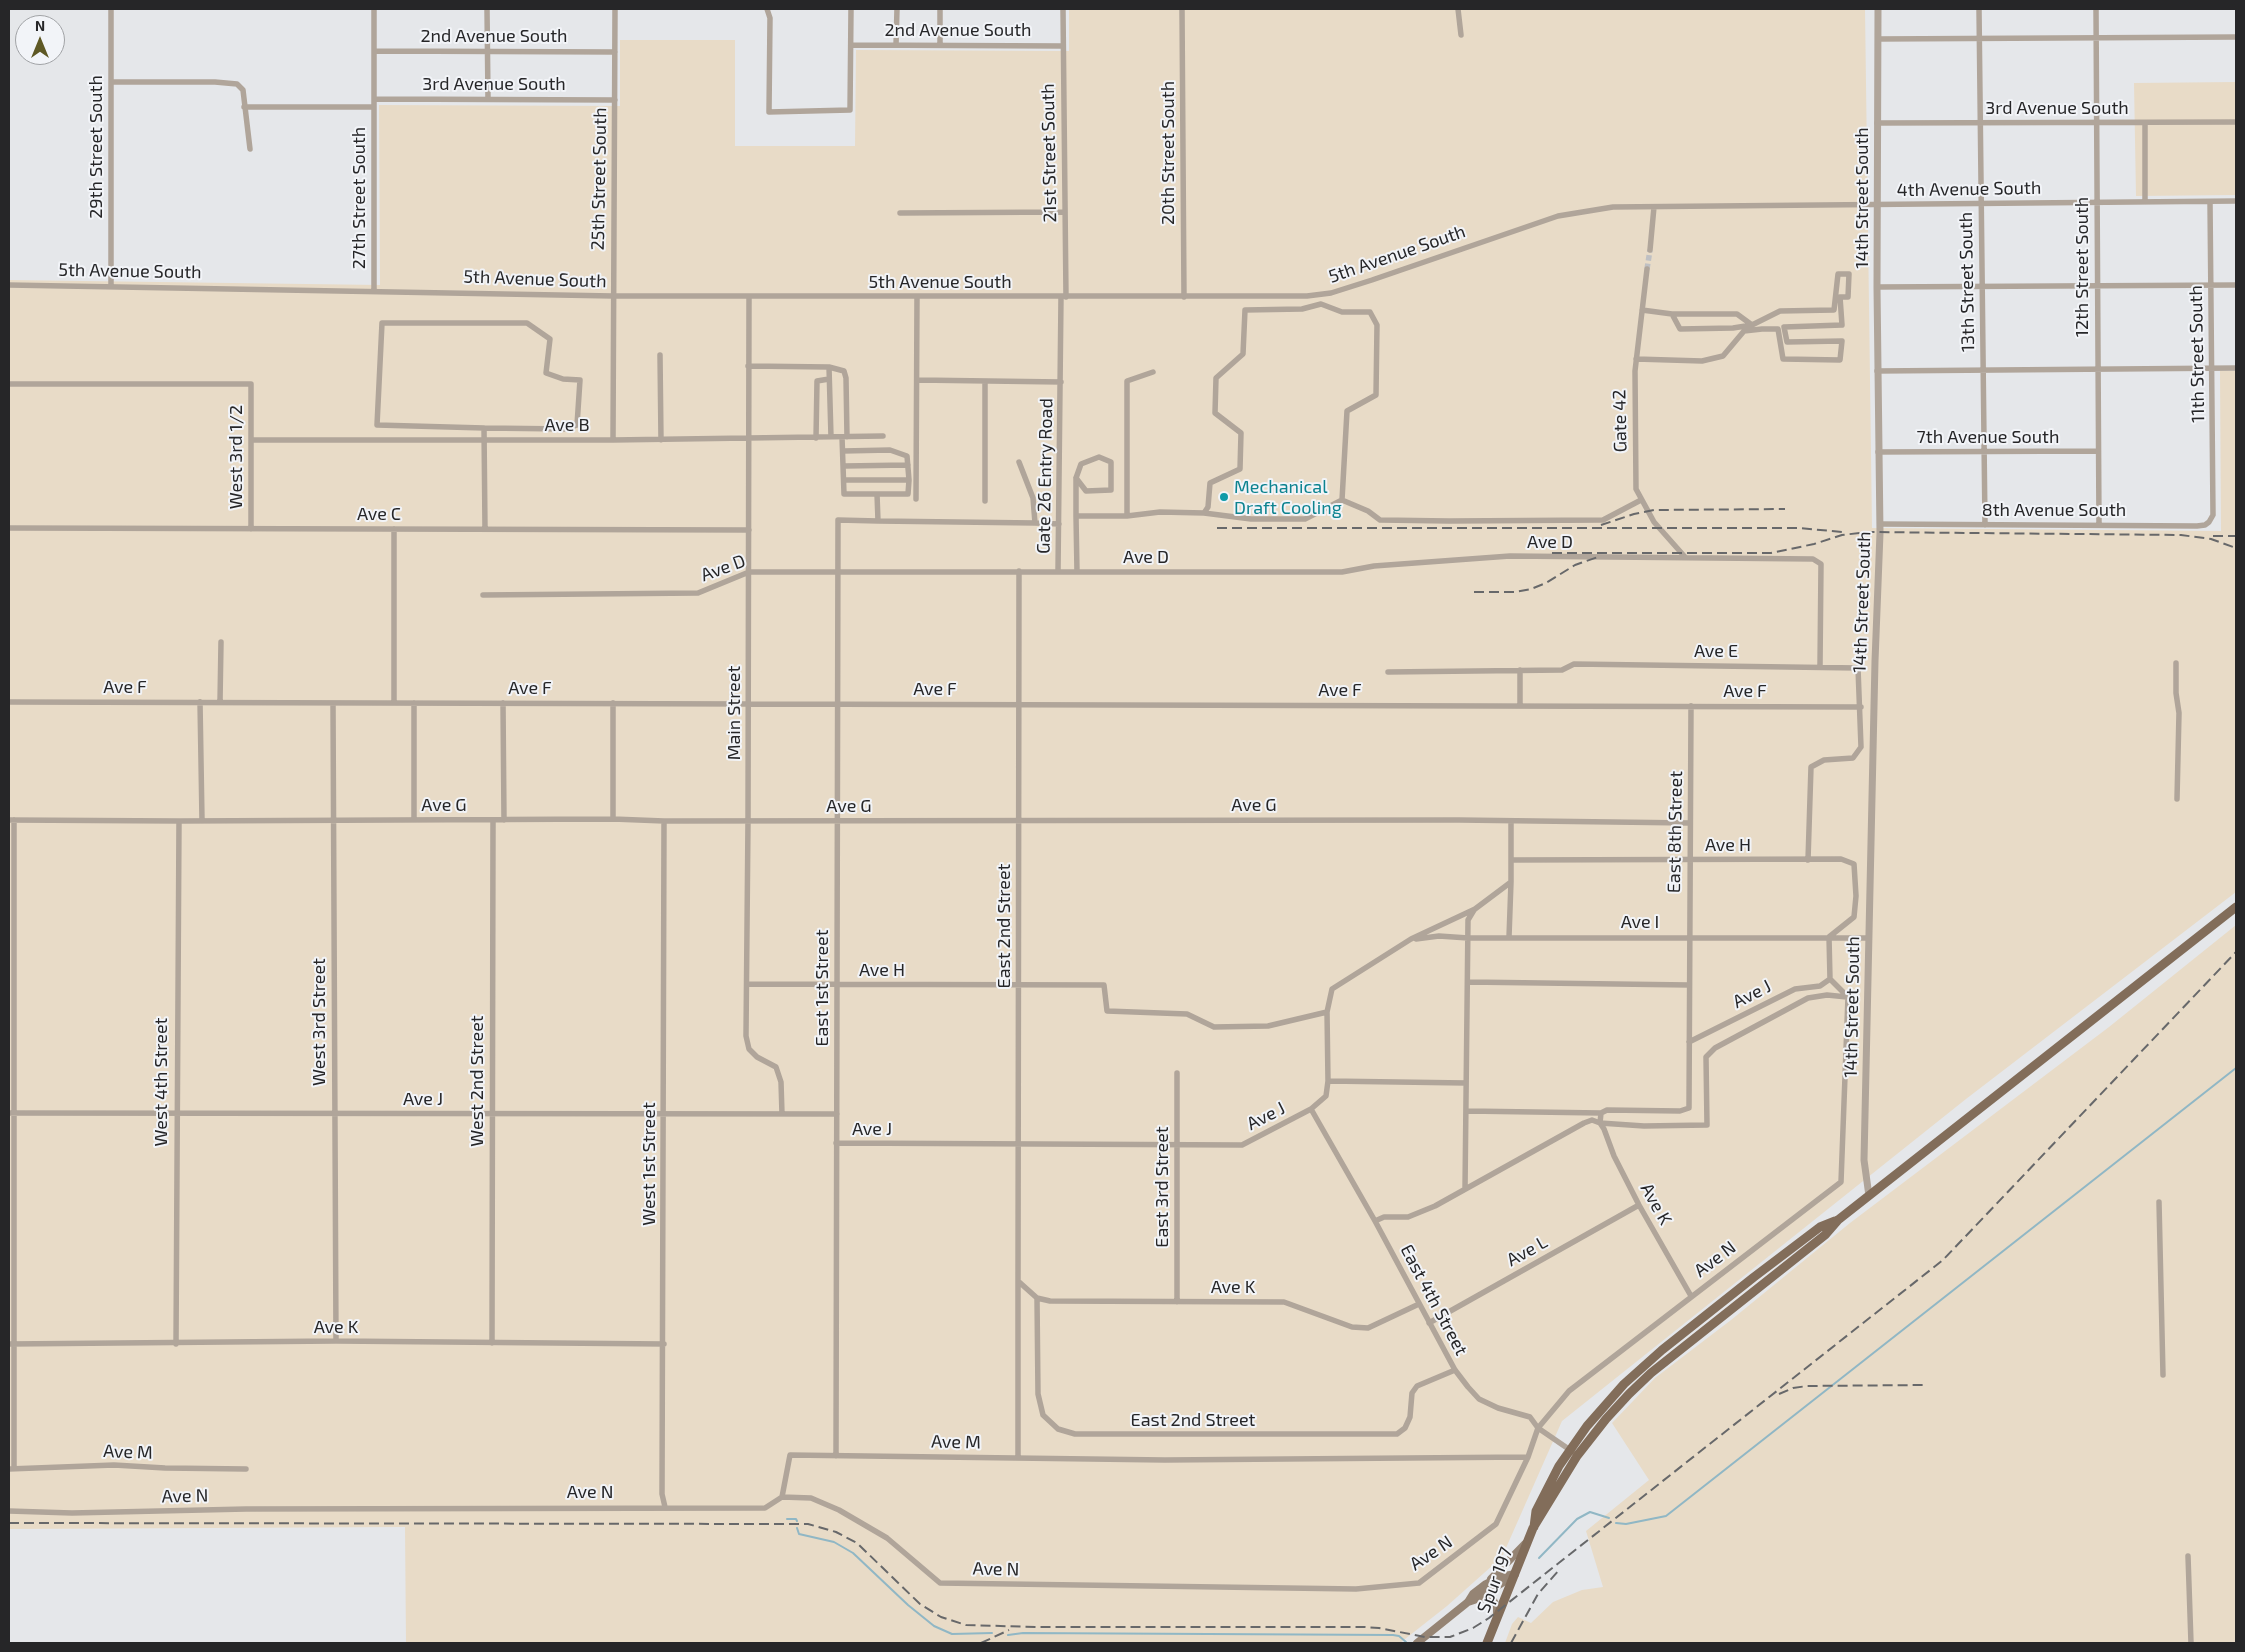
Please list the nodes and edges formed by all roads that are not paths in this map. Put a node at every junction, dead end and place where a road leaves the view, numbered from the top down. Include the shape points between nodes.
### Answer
1 (111, 9) edge
2 (374, 9) edge
3 (487, 9) edge
4 (615, 9) edge
5 (767, 9) edge
6 (851, 9) edge
7 (897, 9) edge
8 (940, 9) edge
9 (1063, 9) edge
10 (1182, 9) edge
11 (1458, 9) edge
12 (1878, 9) edge
13 (1980, 9) edge
14 (2096, 9) edge
15 (1461, 35) dead end
16 (2236, 37) edge
17 (1980, 38) junction
18 (2096, 38) junction
19 (1878, 39) junction
20 (852, 45) junction
21 (896, 45) junction
22 (940, 45) junction
23 (1063, 46) junction
24 (374, 51) junction
25 (487, 51) junction
26 (615, 52) junction
27 (111, 82) junction
28 (374, 99) junction
29 (488, 99) junction
30 (615, 100) junction
31 (374, 106) junction
32 (244, 107) junction
33 (2097, 122) junction
34 (2236, 122) edge
35 (1877, 123) junction
36 (1981, 123) junction
37 (2145, 123) junction
38 (250, 149) dead end
39 (2236, 201) edge
40 (2145, 202) junction
41 (2210, 202) junction
42 (2097, 203) junction
43 (1982, 204) junction
44 (1877, 206) junction
45 (1613, 207) joint
46 (1654, 207) junction
47 (1065, 212) junction
48 (900, 213) dead end
49 (1650, 250) tunnel mouth
50 (1647, 269) tunnel mouth
51 (9, 285) edge
52 (111, 286) junction
53 (1982, 286) junction
54 (2098, 286) junction
55 (2211, 286) junction
56 (2236, 286) edge
57 (1877, 287) junction
58 (374, 290) junction
59 (613, 296) junction
60 (749, 296) junction
61 (917, 297) junction
62 (1063, 297) junction
63 (1184, 297) junction
64 (1642, 310) junction
65 (1672, 314) junction
66 (1752, 325) junction
67 (660, 355) dead end
68 (1636, 359) junction
69 (748, 366) junction
70 (829, 367) junction
71 (2236, 368) edge
72 (2098, 369) junction
73 (2212, 369) junction
74 (1877, 370) junction
75 (1983, 370) junction
76 (1153, 372) dead end
77 (829, 379) junction
78 (916, 380) junction
79 (985, 381) junction
80 (1061, 382) junction
81 (9, 384) edge
82 (484, 428) junction
83 (883, 436) dead end
84 (831, 437) junction
85 (845, 437) junction
86 (749, 438) junction
87 (816, 438) junction
88 (252, 440) junction
89 (485, 440) junction
90 (613, 440) junction
91 (661, 440) junction
92 (843, 451) junction
93 (1878, 452) junction
94 (1984, 452) junction
95 (2098, 452) junction
96 (1019, 462) dead end
97 (908, 465) junction
98 (844, 466) junction
99 (1076, 478) junction
100 (844, 480) junction
101 (908, 480) junction
102 (877, 494) junction
103 (916, 499) dead end
104 (1342, 500) junction
105 (1641, 500) junction
106 (985, 501) dead end
107 (2213, 506) joint
108 (1204, 513) junction
109 (1076, 516) junction
110 (1127, 516) junction
111 (878, 521) junction
112 (1034, 524) junction
113 (1059, 524) junction
114 (1880, 524) junction
115 (1985, 525) junction
116 (2098, 526) junction
117 (9, 528) edge
118 (251, 529) junction
119 (394, 529) junction
120 (485, 529) junction
121 (749, 530) junction
122 (1685, 557) junction
123 (1019, 571) junction
124 (749, 572) junction
125 (838, 572) junction
126 (1058, 572) junction
127 (1077, 572) junction
128 (483, 595) dead end
129 (221, 642) dead end
130 (2176, 663) dead end
131 (1820, 666) junction
132 (1520, 670) junction
133 (1388, 672) dead end
134 (9, 702) edge
135 (200, 702) junction
136 (220, 702) junction
137 (332, 703) junction
138 (394, 703) junction
139 (414, 703) junction
140 (503, 703) junction
141 (613, 703) junction
142 (749, 704) junction
143 (837, 704) junction
144 (1020, 704) junction
145 (1520, 706) junction
146 (1691, 706) junction
147 (1860, 707) junction
148 (2177, 799) dead end
149 (613, 819) junction
150 (11, 820) edge
151 (202, 820) junction
152 (334, 820) junction
153 (414, 820) junction
154 (493, 820) junction
155 (504, 820) junction
156 (1020, 820) junction
157 (179, 821) junction
158 (664, 821) junction
159 (748, 821) junction
160 (837, 821) junction
161 (1511, 821) junction
162 (1690, 823) junction
163 (1690, 859) junction
164 (1511, 860) junction
165 (1808, 860) junction
166 (1511, 882) junction
167 (2236, 907) edge
168 (1475, 909) junction
169 (1509, 937) junction
170 (1689, 937) junction
171 (1829, 937) junction
172 (1468, 938) junction
173 (1869, 938) junction
174 (1411, 939) junction
175 (1830, 979) junction
176 (1468, 982) junction
177 (746, 984) junction
178 (1018, 984) junction
179 (837, 985) junction
180 (1689, 985) junction
181 (1848, 997) junction
182 (1327, 1012) junction
183 (1689, 1042) junction
184 (1177, 1073) dead end
185 (1328, 1081) junction
186 (1466, 1083) junction
187 (1311, 1110) junction
188 (1468, 1112) junction
189 (11, 1113) edge
190 (176, 1113) junction
191 (334, 1113) junction
192 (1601, 1113) junction
193 (492, 1114) junction
194 (663, 1114) junction
195 (782, 1114) junction
196 (837, 1114) junction
197 (1600, 1123) junction
198 (836, 1143) junction
199 (1019, 1144) junction
200 (1177, 1145) junction
201 (1465, 1189) junction
202 (1869, 1196) junction
203 (2159, 1202) dead end
204 (1639, 1205) junction
205 (1838, 1220) junction
206 (1375, 1221) junction
207 (1018, 1281) junction
208 (1691, 1296) junction
209 (1038, 1298) junction
210 (1178, 1302) junction
211 (1419, 1304) junction
212 (1429, 1323) junction
213 (336, 1341) junction
214 (492, 1343) junction
215 (11, 1344) edge
216 (176, 1344) junction
217 (664, 1344) junction
218 (1455, 1370) junction
219 (2163, 1375) dead end
220 (1538, 1428) junction
221 (1569, 1450) junction
222 (836, 1456) junction
223 (1578, 1456) junction
224 (1528, 1457) junction
225 (1018, 1458) junction
226 (11, 1469) edge
227 (246, 1469) dead end
228 (782, 1497) junction
229 (665, 1507) junction
230 (9, 1511) edge
231 (1533, 1528) junction
232 (1526, 1543) junction
233 (2188, 1556) dead end
234 (1515, 1574) junction
235 (1486, 1584) junction
236 (1477, 1599) junction
237 (1468, 1602) junction
238 (1497, 1620) junction
239 (1417, 1643) edge
240 (1487, 1643) edge
241 (2190, 1643) edge

1 - 27 street, 29th Street South
2 - 24 street
3 - 25 street
4 - 26 street, 25th Street South
5 - 20 street via 770,18 769,112 850,110
6 - 20 street
7 - 21 street
8 - 22 street
9 - 23 street, 21st Street South
10 - 63 street, 20th Street South
11 - 15 street
12 - 19 street, 14th Street South
13 - 17 street, 13th Street South
14 - 18 street, 12th Street South
16 - 18 street
17 - 18 street
17 - 19 street
17 - 36 street, 13th Street South
18 - 33 street, 12th Street South
19 - 35 street, 14th Street South
20 - 21 street, 2nd Avenue South
21 - 22 street, 2nd Avenue South
22 - 23 street, 2nd Avenue South
23 - 47 street, 21st Street South
24 - 25 street, 2nd Avenue South
24 - 28 street
25 - 26 street, 2nd Avenue South
25 - 29 street
26 - 30 street, 25th Street South
27 - 32 street via 238,84 243,90
27 - 52 street, 29th Street South
28 - 29 street, 3rd Avenue South
28 - 31 street, 27th Street South
29 - 30 street, 3rd Avenue South
30 - 59 street, 25th Street South
31 - 32 street
31 - 58 street, 27th Street South
32 - 38 street
33 - 36 street, 3rd Avenue South
33 - 37 street, 3rd Avenue South
33 - 42 street, 12th Street South
34 - 37 street, 3rd Avenue South
35 - 36 street, 3rd Avenue South
35 - 44 street, 14th Street South
36 - 43 street, 13th Street South
37 - 40 street
39 - 41 street, 4th Avenue South
40 - 41 street, 4th Avenue South
40 - 42 street, 4th Avenue South
41 - 55 street, 11th Street South
42 - 43 street, 4th Avenue South
42 - 54 street, 12th Street South
43 - 44 street, 4th Avenue South
43 - 53 street, 13th Street South
44 - 46 street, 4th Avenue South
44 - 57 street, 14th Street South
45 - 46 street, 4th Avenue South
45 - 63 street, 5th Avenue South via 1558,216 1331,293
46 - 49 street
47 - 48 street
47 - 62 street, 21st Street South
50 - 64 street, Gate 42
51 - 52 street, 5th Avenue South
52 - 58 street, 5th Avenue South
53 - 54 street
53 - 57 street
53 - 75 street, 13th Street South
54 - 55 street
54 - 72 street, 12th Street South
55 - 56 street
55 - 73 street, 11th Street South
57 - 74 street, 14th Street South
58 - 59 street, 5th Avenue South
59 - 60 street, 5th Avenue South
59 - 90 street, 25th Street South
60 - 61 street, 5th Avenue South
60 - 69 street, Main Street
61 - 62 street, 5th Avenue South
61 - 78 street
62 - 63 street, 5th Avenue South
62 - 80 street, 21st Street South
64 - 65 street
64 - 68 street, Gate 42
65 - 66 street via 1737,314
65 - 66 street via 1680,329
66 - 68 street via 1780,311 1834,310 1838,274 1849,274 1848,297 1840,297 1842,325 1784,327 1787,342 1842,341 1840,360 1783,358 1778,329 1744,330 1723,356 1702,361
67 - 91 street
68 - 105 street, Gate 42 via 1636,489
69 - 70 street
69 - 86 street, Main Street
70 - 77 street
70 - 85 street via 844,371 846,378
71 - 73 street
72 - 73 street
72 - 75 street
72 - 95 street, 12th Street South
73 - 107 street, 11th Street South
74 - 75 street
74 - 93 street, 14th Street South
75 - 94 street, 13th Street South
76 - 110 street via 1127,381
77 - 84 street
77 - 87 street via 817,381
78 - 79 street
78 - 103 street
79 - 80 street
79 - 106 street
80 - 113 street, Gate 26 Entry Road
81 - 88 street, West 3rd 1/2 via 251,384
82 - 82 street via 566,429 577,424 580,380 546,373 550,339 527,323 382,323 377,425
82 - 89 street
83 - 85 street, Ave B
84 - 85 street, Ave B
84 - 87 street, Ave B
85 - 92 street
86 - 87 street, Ave B
86 - 91 street, Ave B
86 - 121 street, Main Street
88 - 89 street, Ave B
88 - 118 street, West 3rd 1/2
89 - 90 street, Ave B
89 - 120 street
90 - 91 street, Ave B
92 - 97 street via 890,450 907,456
92 - 98 street
93 - 94 street, 7th Avenue South
93 - 114 street, 14th Street South
94 - 95 street, 7th Avenue South
94 - 115 street, 13th Street South
95 - 116 street, 12th Street South
96 - 112 street via 1033,498
97 - 98 street
97 - 101 street
98 - 100 street
99 - 99 street via 1086,491 1111,490 1111,462 1099,457 1081,464
99 - 109 street
100 - 101 street
100 - 102 street via 844,494
101 - 102 street via 908,494
102 - 111 street
104 - 105 street via 1380,520 1449,521 1603,520
104 - 108 street via 1305,519 1251,519
104 - 108 street via 1347,411 1376,395 1377,325 1370,312 1342,312 1321,304 1302,309 1245,310 1242,354 1216,378 1215,413 1241,433 1240,469 1210,483 1208,507
105 - 122 street, Gate 42 via 1654,522
107 - 116 street, 8th Avenue South via 2213,515 2205,525
108 - 110 street via 1160,512
109 - 110 street
109 - 127 street
111 - 112 street
111 - 125 street, East 1st Street via 838,520
112 - 113 street
113 - 126 street, Gate 26 Entry Road
114 - 115 street, 8th Avenue South
114 - 173 street, 14th Street South
115 - 116 street, 8th Avenue South
117 - 118 street, Ave C
118 - 119 street, Ave C
119 - 120 street, Ave C
119 - 138 street
120 - 121 street, Ave C
121 - 124 street, Main Street
122 - 127 street, Ave D via 1510,556 1374,566 1342,572
122 - 131 street, Ave D via 1813,558 1822,564
123 - 125 street, Ave D
123 - 126 street, Ave D
123 - 144 street, East 2nd Street
124 - 125 street, Ave D
124 - 128 street, Ave D via 698,593
124 - 142 street, Main Street
125 - 143 street, East 1st Street
126 - 127 street, Ave D
129 - 136 street
130 - 148 street via 2179,713
131 - 132 street, Ave E via 1574,664 1562,670
131 - 147 street, Ave E via 1858,668
132 - 133 street, Ave E
132 - 145 street
134 - 135 street, Ave F
135 - 136 street, Ave F
135 - 151 street
136 - 137 street, Ave F
137 - 138 street, Ave F
137 - 152 street, West 3rd Street
138 - 139 street, Ave F
139 - 140 street, Ave F
139 - 153 street
140 - 141 street, Ave F
140 - 155 street
141 - 142 street, Ave F
141 - 149 street
142 - 143 street, Ave F
142 - 159 street, Main Street
143 - 144 street, Ave F
143 - 160 street, East 1st Street
144 - 145 street, Ave F
144 - 156 street, East 2nd Street
145 - 146 street, Ave F
146 - 147 street, Ave F
146 - 162 street, East 8th Street
147 - 165 street via 1861,746 1853,758 1824,760 1811,767
149 - 155 street, Ave G
149 - 158 street, Ave G
150 - 157 street, Ave G
150 - 189 street
151 - 152 street, Ave G
151 - 157 street, Ave G
152 - 153 street, Ave G
152 - 191 street, West 3rd Street
153 - 154 street, Ave G
154 - 155 street, Ave G
154 - 193 street, West 2nd Street
156 - 160 street, Ave G
156 - 161 street, Ave G
156 - 178 street, East 2nd Street
157 - 190 street, West 4th Street
158 - 159 street, Ave G
158 - 194 street, West 1st Street
159 - 160 street, Ave G
159 - 177 street, Main Street
160 - 179 street, East 1st Street
161 - 162 street, Ave G
161 - 164 street
162 - 163 street, East 8th Street
163 - 164 street, Ave H
163 - 165 street, Ave H
163 - 170 street, East 8th Street
164 - 166 street
165 - 171 street, Ave H via 1841,859 1854,864 1854,917
166 - 168 street, Ave J
166 - 169 street
167 - 202 main road
168 - 172 street via 1468,920
168 - 174 street, Ave J
169 - 170 street, Ave I
169 - 172 street, Ave I
170 - 171 street, Ave I
170 - 180 street, East 8th Street
171 - 173 street, Ave I
171 - 175 street
172 - 174 street, Ave I via 1439,936
172 - 176 street
173 - 202 street, 14th Street South via 1864,1160
174 - 182 street, Ave J via 1332,989
175 - 181 street
175 - 183 street, Ave J via 1820,986 1795,989
176 - 180 street
176 - 186 street
177 - 179 street, Ave H
177 - 195 street, Main Street via 749,1049 776,1067 781,1082
178 - 179 street, Ave H
178 - 182 street, Ave H via 1104,985 1107,1011 1187,1014 1214,1027 1268,1026
178 - 199 street, East 2nd Street
179 - 196 street, East 1st Street
180 - 183 street, East 8th Street
181 - 197 street via 1827,995 1808,998 1715,1048 1706,1057 1707,1125
181 - 208 street, Ave N via 1841,1182
182 - 185 street, Ave J
183 - 192 street, East 8th Street via 1689,1108 1680,1111 1607,1110
184 - 200 street, East 3rd Street
185 - 186 street
185 - 187 street, Ave J via 1326,1096
186 - 188 street
187 - 200 street, Ave J via 1242,1145
187 - 206 street, East 4th Street
188 - 192 street
188 - 201 street
189 - 190 street, Ave J
189 - 215 street
190 - 191 street, Ave J
190 - 216 street, West 4th Street
191 - 193 street, Ave J
191 - 213 street, West 3rd Street
192 - 197 street
193 - 194 street, Ave J
193 - 214 street, West 2nd Street
194 - 195 street, Ave J
194 - 217 street, West 1st Street
195 - 196 street, Ave J
196 - 198 street, East 1st Street
197 - 201 street via 1592,1120 1584,1123
197 - 204 street, Ave K
198 - 199 street, Ave J
198 - 222 street, East 1st Street
199 - 200 street, Ave J
199 - 207 street, East 2nd Street
200 - 210 street, East 3rd Street
201 - 206 street via 1408,1217 1384,1217
202 - 205 main road
203 - 219 street
204 - 208 street, Ave K
204 - 212 street, Ave L
205 - 221 main road via 1820,1227 1643,1366 1604,1406
205 - 223 main road via 1825,1235 1643,1381 1606,1419
206 - 211 street, East 4th Street
207 - 209 street
207 - 225 street, East 2nd Street
208 - 220 street, Ave N via 1570,1391
209 - 210 street, Ave K via 1050,1301
209 - 218 street, East 2nd Street via 1038,1394 1044,1415 1058,1430 1075,1434 1398,1434 1410,1417 1412,1393 1417,1386
210 - 211 street, Ave K via 1284,1302 1352,1327 1368,1328
211 - 212 street, East 4th Street
212 - 218 street, East 4th Street
213 - 214 street, Ave K
213 - 216 street, Ave K
214 - 217 street, Ave K
215 - 216 street, Ave K
215 - 226 street
217 - 229 street, West 1st Street via 662,1494
218 - 220 street, East 4th Street via 1479,1399 1530,1417
220 - 221 street, East 4th Street
220 - 224 street, Ave N
221 - 223 street, East 4th Street
221 - 231 main road via 1536,1511
222 - 225 street, Ave M
222 - 228 street, Ave M via 790,1455
223 - 231 main road
224 - 225 street, Ave M
224 - 228 street, Ave N via 1496,1524 1420,1583 1356,1589 940,1583 888,1538 839,1510 811,1498
226 - 227 street, Ave M via 114,1465
228 - 229 street, Ave N via 765,1508
229 - 230 street, Ave N
231 - 232 main road, Spur 197
232 - 234 main road, Spur 197
232 - 235 main road
233 - 241 street
234 - 235 main road
234 - 236 main road
234 - 238 main road, Spur 197
235 - 237 main road
236 - 237 main road
236 - 238 main road via 1489,1597 1493,1600
237 - 239 main road
238 - 240 main road, Spur 197

